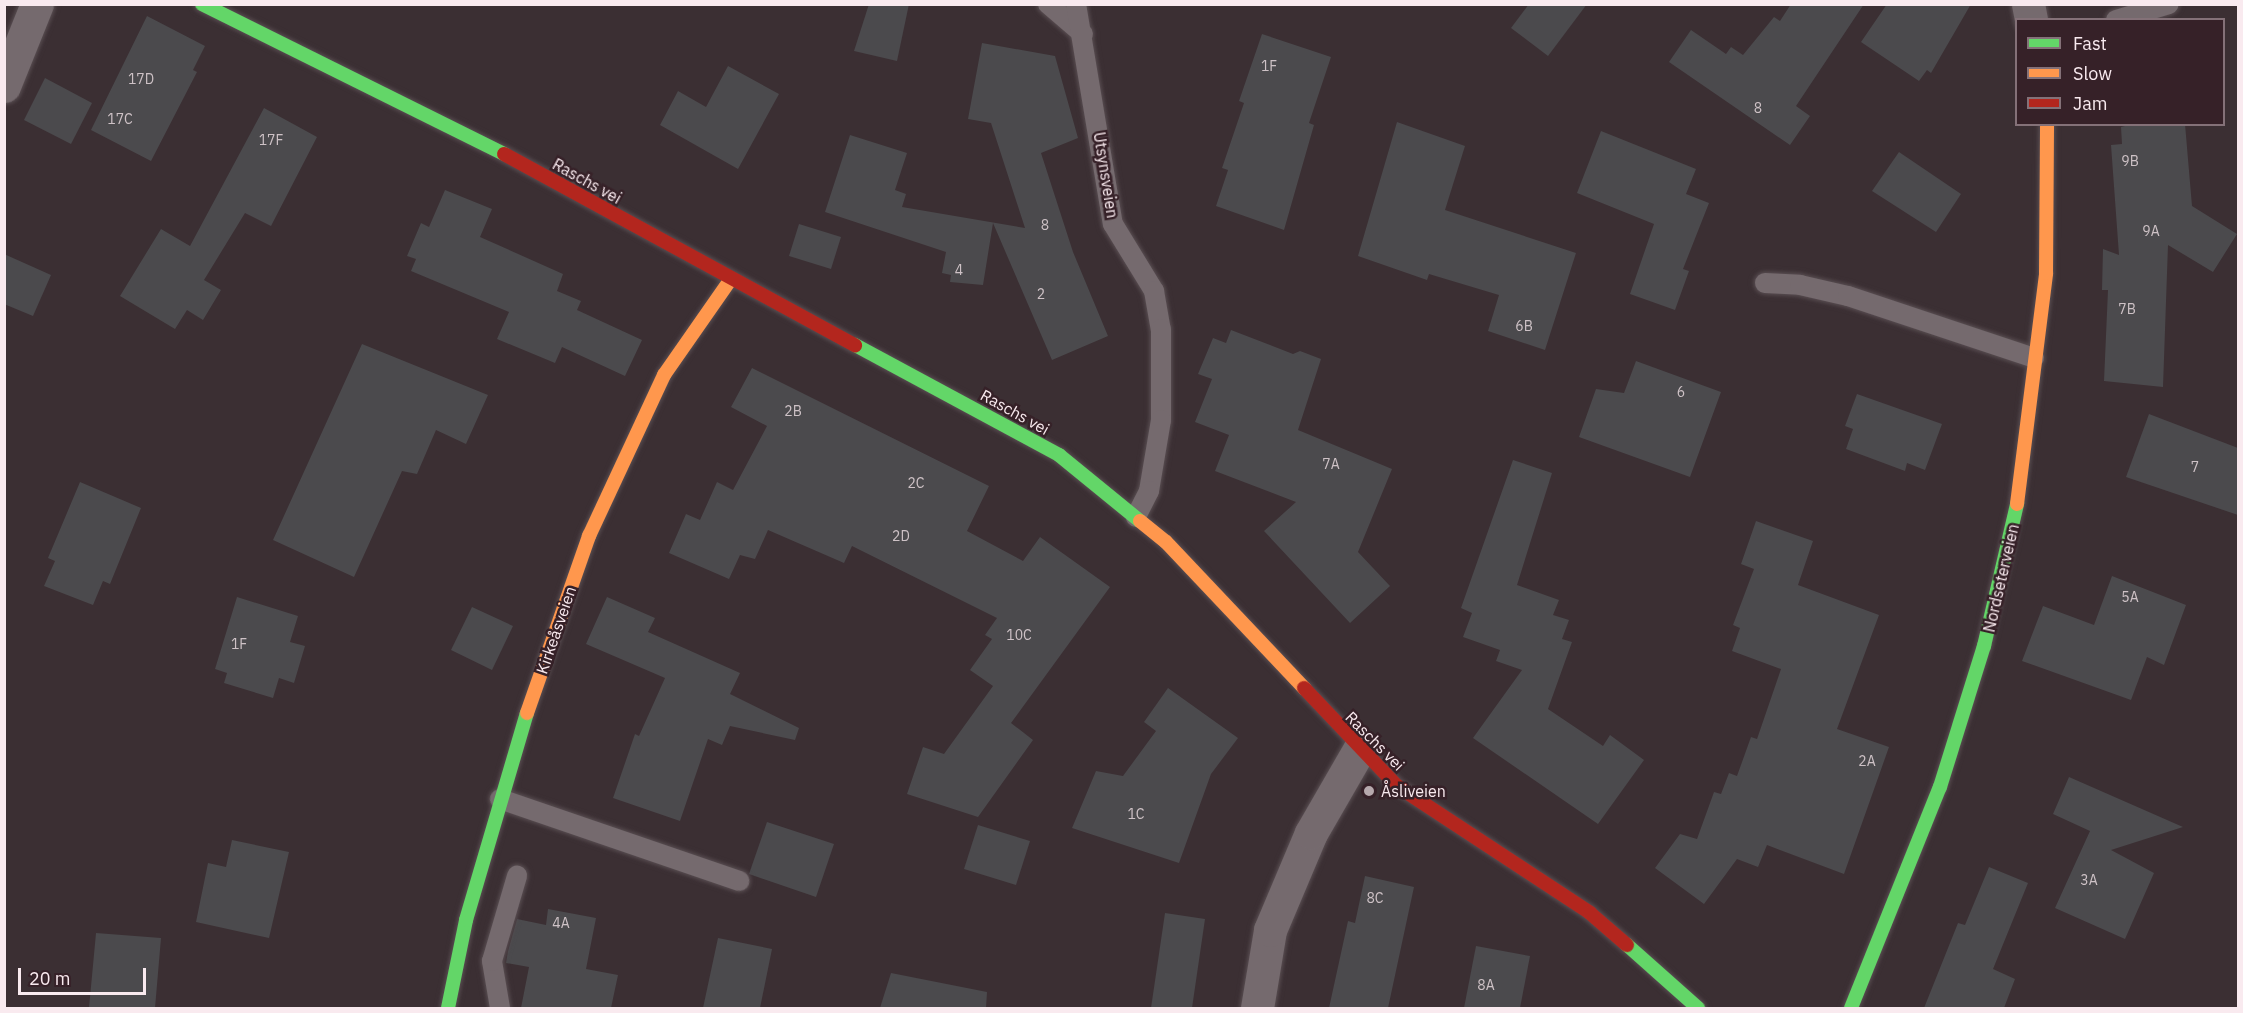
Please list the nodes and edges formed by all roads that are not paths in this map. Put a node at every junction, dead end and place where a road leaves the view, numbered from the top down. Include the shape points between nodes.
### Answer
1 (37, 4) edge
2 (202, 4) edge
3 (1048, 4) edge
4 (1076, 4) edge
5 (2169, 4) edge
6 (2123, 18) edge
7 (1083, 34) junction
8 (4, 86) edge
9 (2047, 126) edge
10 (731, 279) junction
11 (1765, 283) dead end
12 (2034, 358) junction
13 (1136, 517) junction
14 (1359, 750) junction
15 (500, 799) junction
16 (517, 876) dead end
17 (739, 881) dead end
18 (448, 1008) edge
19 (500, 1008) edge
20 (1257, 1008) edge
21 (1698, 1008) edge
22 (1851, 1008) edge

1 - 8 street
2 - 10 street, Raschs vei via 363,79
3 - 7 lane
4 - 7 lane, Utsynsveien
5 - 6 lane
7 - 13 lane, Utsynsveien via 1113,224 1154,291 1161,330 1161,420 1149,491
9 - 12 street, Nordseterveien via 2046,273
10 - 13 street, Raschs vei via 1024,435 1095,482
10 - 15 street, Kirkeåsveien via 664,375 589,536
11 - 12 lane via 1800,285 1848,296
12 - 22 street, Nordseterveien via 2014,529 1984,646 1940,787
13 - 14 street, Raschs vei via 1223,601
14 - 20 street via 1311,833 1270,930
14 - 21 street, Raschs vei via 1397,786 1590,913
15 - 17 lane
15 - 18 street, Kirkeåsveien via 466,920
16 - 19 lane via 492,961

